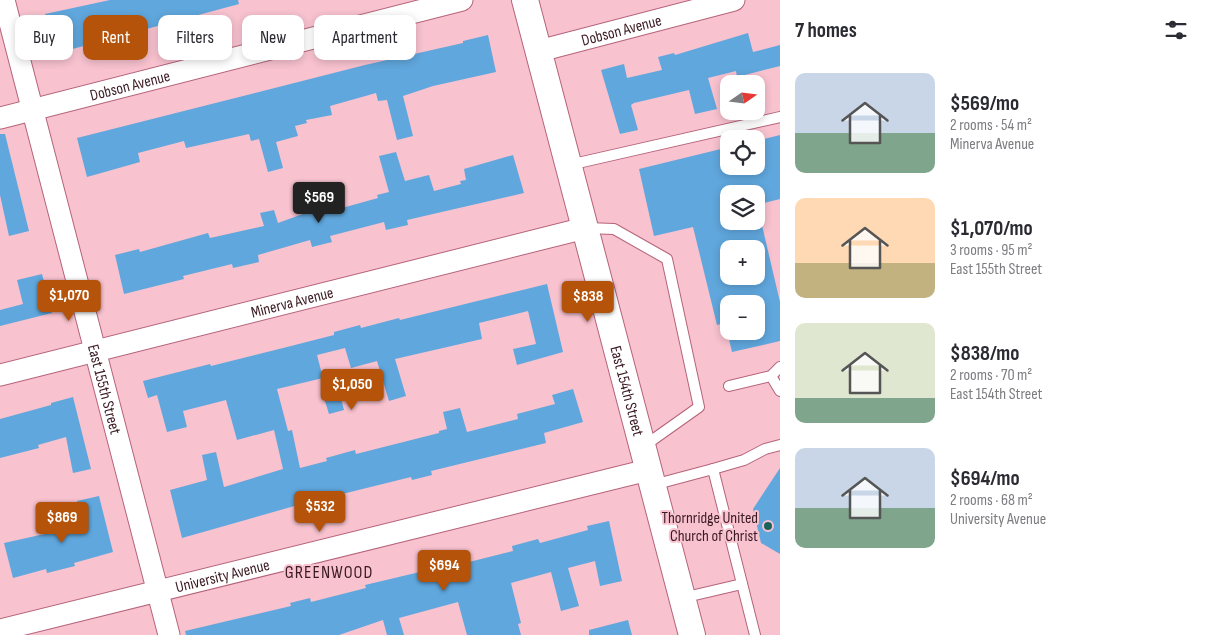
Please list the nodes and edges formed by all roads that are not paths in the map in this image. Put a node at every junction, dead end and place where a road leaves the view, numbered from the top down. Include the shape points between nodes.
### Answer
1 (4, 0) edge
2 (462, 0) edge
3 (525, 0) edge
4 (734, 0) edge
5 (539, 51) junction
6 (32, 110) junction
7 (780, 117) edge
8 (0, 118) edge
9 (568, 165) junction
10 (585, 228) junction
11 (95, 351) junction
12 (780, 367) edge
13 (0, 374) edge
14 (771, 376) junction
15 (729, 386) dead end
16 (780, 391) edge
17 (780, 445) edge
18 (648, 468) junction
19 (713, 469) junction
20 (742, 584) junction
21 (158, 591) junction
22 (682, 598) junction
23 (0, 630) edge
24 (170, 635) edge
25 (692, 635) edge
26 (756, 635) edge

1 - 6 street, East 155th Street
2 - 6 street, Dobson Avenue
3 - 5 street, East 154th Street
4 - 5 street, Dobson Avenue
5 - 9 street, East 154th Street
6 - 8 street, Dobson Avenue
6 - 11 street, East 155th Street
7 - 9 lane
9 - 10 street, East 154th Street
10 - 11 street, Minerva Avenue
10 - 18 street, East 154th Street
10 - 18 lane via 614,229 667,259 699,407
11 - 13 street, Minerva Avenue
11 - 21 street, East 155th Street
12 - 14 lane
14 - 15 lane
14 - 16 lane
17 - 19 lane
18 - 19 lane
18 - 21 street, University Avenue
18 - 22 street, East 154th Street
19 - 20 lane
20 - 22 lane
20 - 26 lane
21 - 23 street, University Avenue
21 - 24 street, East 155th Street
22 - 25 street, East 154th Street

